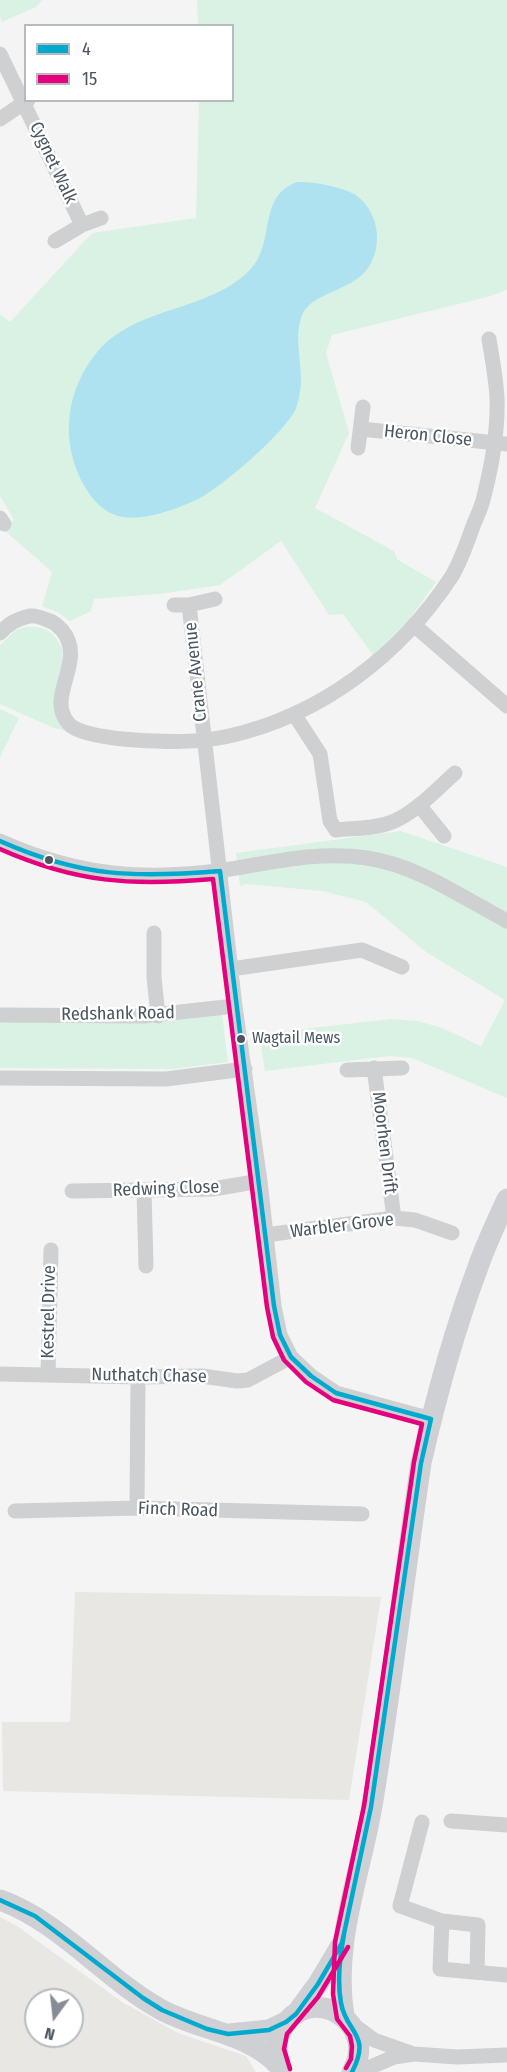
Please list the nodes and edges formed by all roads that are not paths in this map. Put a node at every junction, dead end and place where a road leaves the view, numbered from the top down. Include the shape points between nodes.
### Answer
1 (0, 54) edge
2 (24, 97) edge
3 (25, 102) edge
4 (26, 102) edge
5 (0, 119) edge
6 (101, 218) dead end
7 (82, 225) junction
8 (55, 241) dead end
9 (489, 339) dead end
10 (363, 407) dead end
11 (361, 429) junction
12 (501, 443) edge
13 (358, 448) dead end
14 (215, 599) dead end
15 (414, 625) junction
16 (0, 633) edge
17 (507, 706) edge
18 (294, 714) junction
19 (204, 740) junction
20 (455, 773) dead end
21 (419, 805) junction
22 (444, 836) dead end
23 (0, 841) edge
24 (220, 870) junction
25 (507, 921) edge
26 (154, 933) dead end
27 (402, 966) dead end
28 (231, 969) junction
29 (236, 1006) junction
30 (0, 1015) edge
31 (158, 1016) junction
32 (375, 1068) junction
33 (402, 1068) dead end
34 (245, 1069) junction
35 (347, 1070) dead end
36 (0, 1078) edge
37 (260, 1181) junction
38 (72, 1191) dead end
39 (144, 1191) junction
40 (507, 1199) edge
41 (394, 1218) junction
42 (452, 1233) dead end
43 (266, 1235) junction
44 (51, 1250) dead end
45 (146, 1266) dead end
46 (291, 1357) junction
47 (0, 1374) edge
48 (48, 1374) junction
49 (138, 1377) junction
50 (431, 1419) junction
51 (341, 1497) dead end
52 (137, 1508) junction
53 (15, 1510) dead end
54 (341, 1513) junction
55 (362, 1514) dead end
56 (451, 1821) dead end
57 (422, 1822) dead end
58 (507, 1825) edge
59 (0, 1900) edge
60 (442, 1921) junction
61 (342, 1943) junction
62 (477, 1972) junction
63 (507, 1975) edge
64 (291, 2018) junction
65 (347, 2020) junction
66 (228, 2034) junction
67 (414, 2054) junction
68 (507, 2055) edge
69 (281, 2069) edge
70 (352, 2072) edge
71 (359, 2072) edge

1 - 2 street, Cygnet Walk
3 - 5 street
4 - 7 street, Cygnet Walk
6 - 7 street, Cygnet Walk
7 - 8 street, Cygnet Walk
9 - 12 street
10 - 11 street, Heron Close
11 - 12 street, Heron Close
11 - 13 street, Heron Close
12 - 15 street via 453,575
14 - 19 street, Crane Avenue via 181,605
15 - 17 street
15 - 18 street via 376,664 335,693
16 - 19 street via 8,624 34,615 55,623 66,636 72,648 61,704 63,714 75,728 131,740
18 - 19 street
18 - 21 street via 320,754 330,821 336,830 394,822
19 - 24 street, Crane Avenue
20 - 21 street
21 - 22 street
23 - 24 street via 60,863 111,874 150,876
24 - 25 street via 298,858 365,858 393,863 431,879
24 - 28 street, Crane Avenue
26 - 31 street
27 - 28 street via 362,950
28 - 29 street, Crane Avenue
29 - 31 street, Redshank Road
29 - 34 street, Crane Avenue
30 - 31 street, Redshank Road
32 - 33 street
32 - 35 street
32 - 41 street, Moorhen Drift
34 - 36 street via 166,1079
34 - 37 street, Crane Avenue
37 - 39 street, Redwing Close via 213,1189
37 - 43 street, Crane Avenue
38 - 39 street, Redwing Close
39 - 45 street
40 - 50 street via 478,1266
41 - 42 street, Warbler Grove via 415,1220
41 - 43 street, Warbler Grove
43 - 46 street, Crane Avenue via 274,1306 280,1335
44 - 48 street, Kestrel Drive
46 - 49 street, Nuthatch Chase via 248,1380
46 - 50 street via 336,1394
47 - 48 street, Nuthatch Chase
48 - 49 street, Nuthatch Chase
49 - 52 street
50 - 61 street via 419,1475 371,1807
51 - 54 street
52 - 53 street, Finch Road
52 - 54 street, Finch Road
54 - 55 street, Finch Road
56 - 58 street
57 - 60 street via 400,1906
59 - 66 street via 35,1916 162,2010
60 - 62 street via 478,1925
60 - 62 street via 440,1969
61 - 64 street via 318,1984
61 - 65 street via 340,1993
62 - 63 street
64 - 65 street via 322,2007
64 - 66 street via 269,2030
64 - 69 street via 278,2036 276,2051
65 - 67 street via 374,2040
65 - 70 street via 357,2033 360,2046
66 - 69 street via 270,2056
67 - 68 street
67 - 71 street via 394,2057

